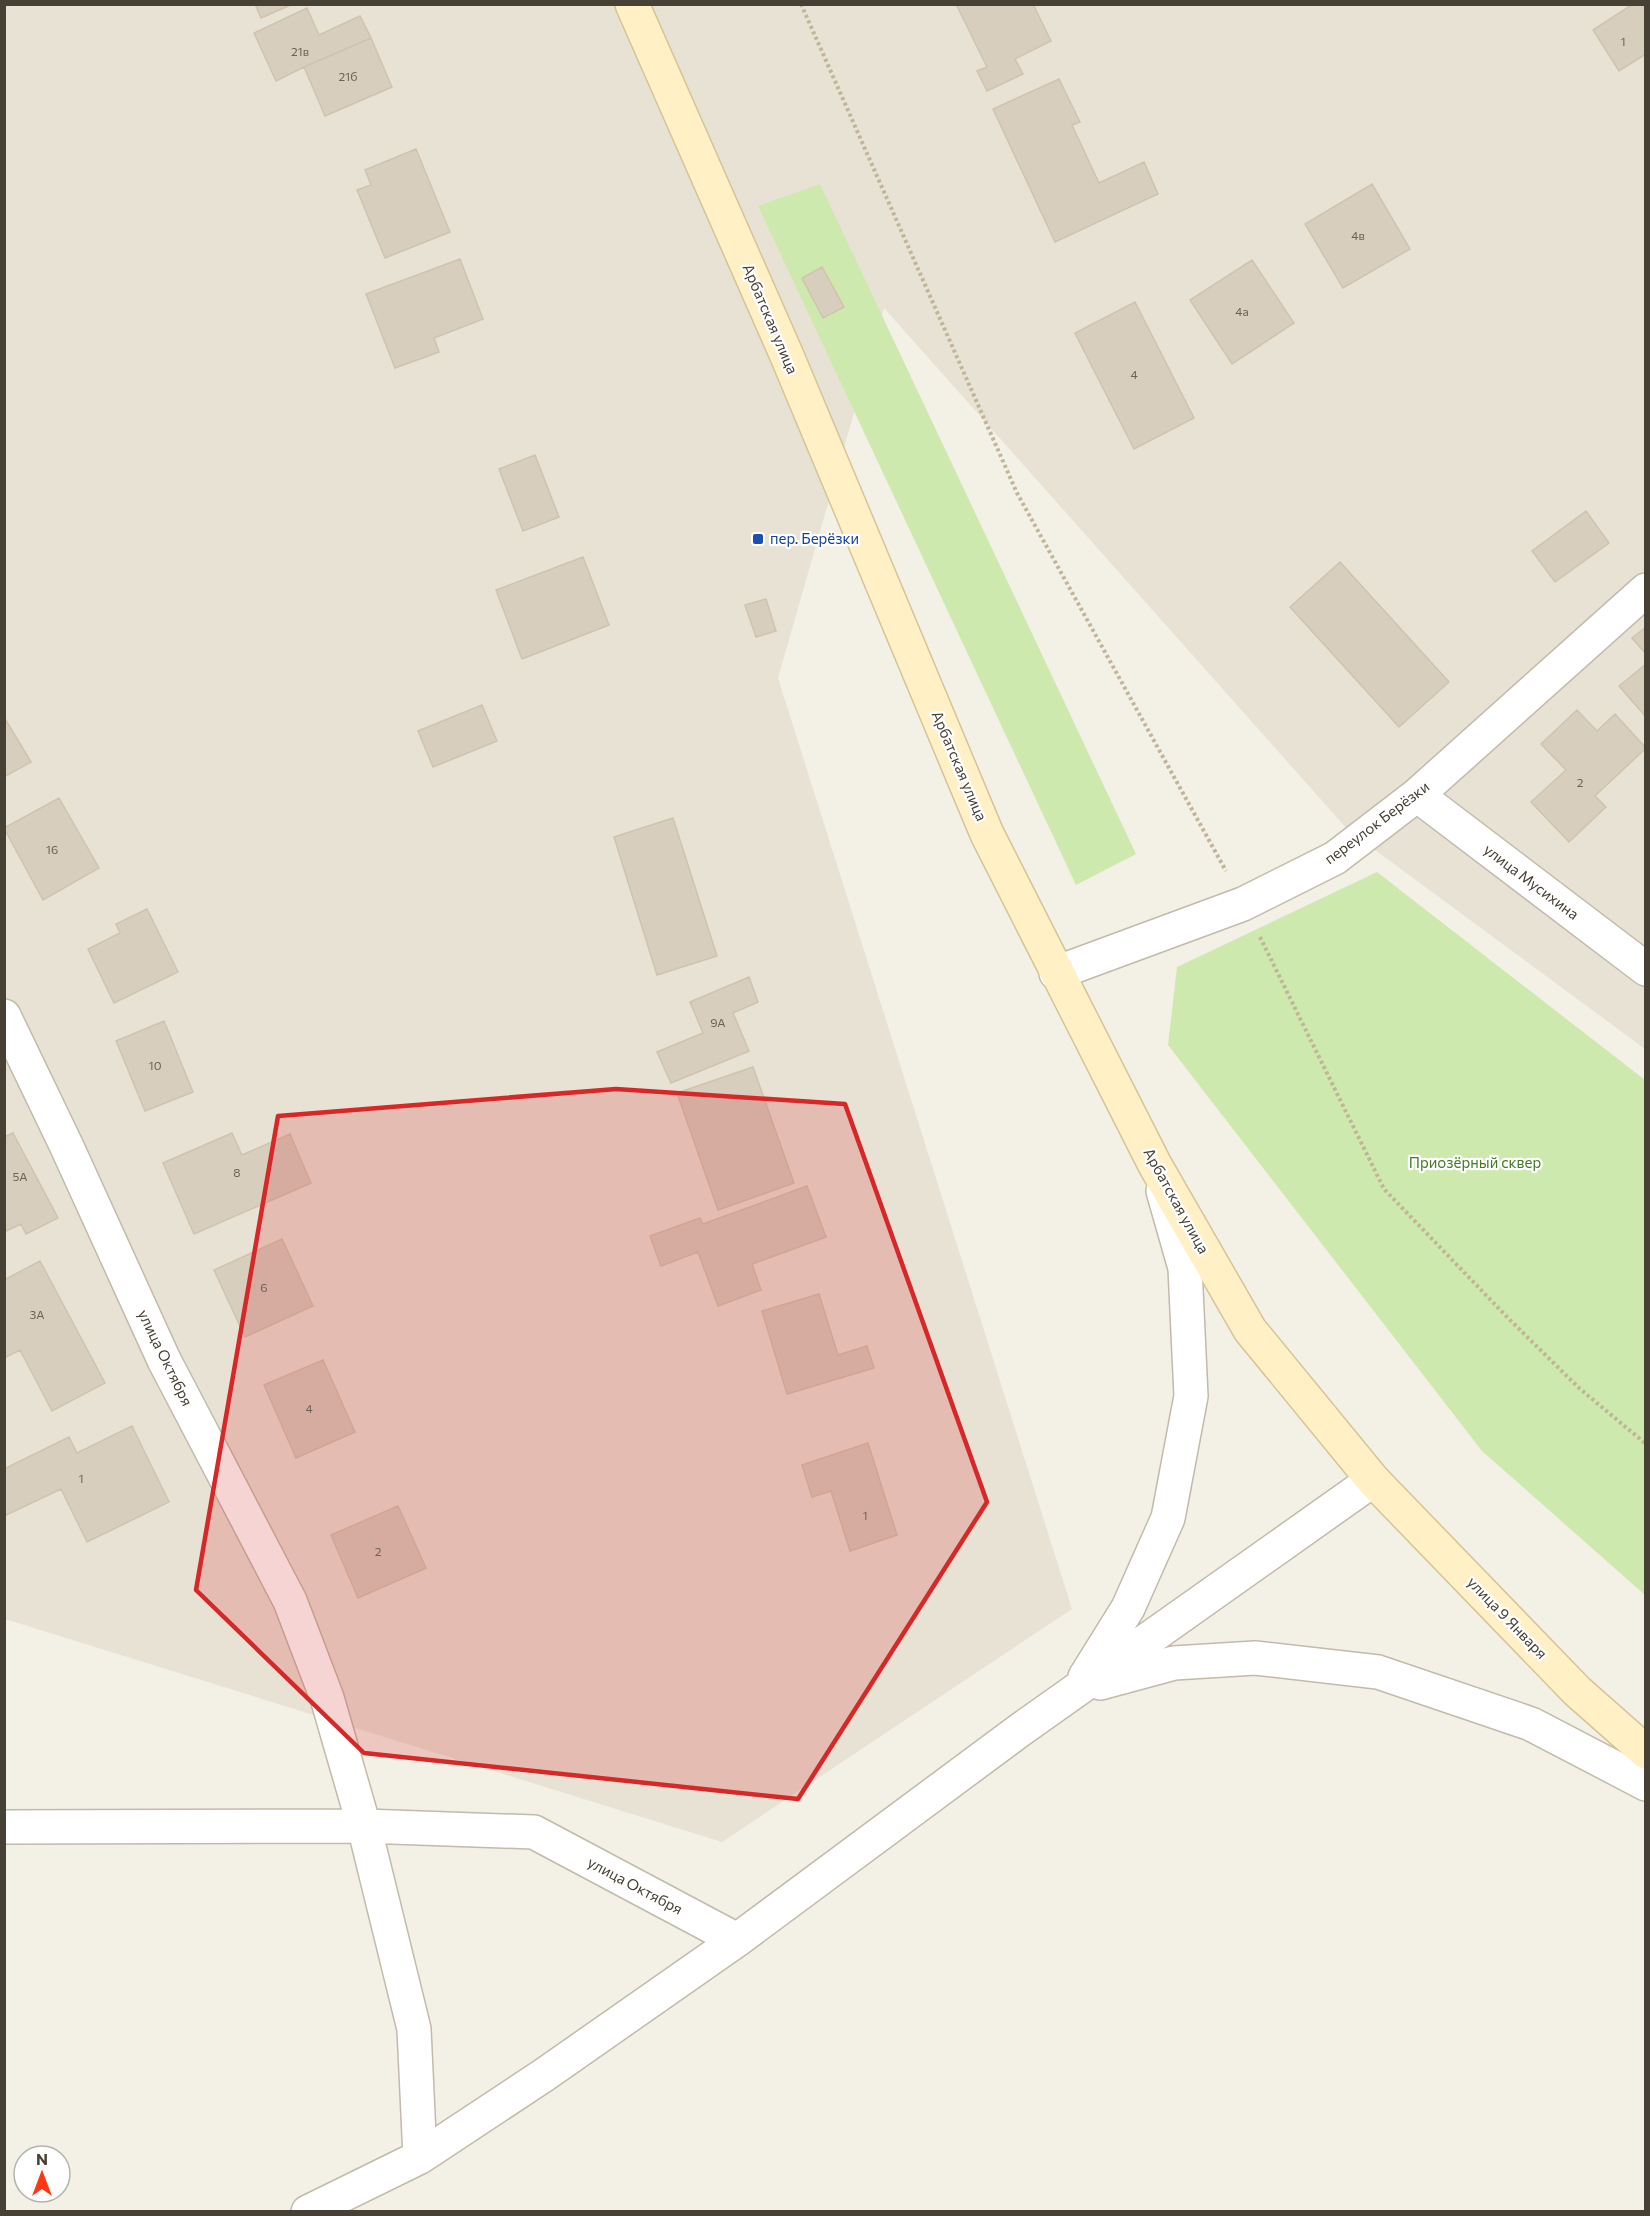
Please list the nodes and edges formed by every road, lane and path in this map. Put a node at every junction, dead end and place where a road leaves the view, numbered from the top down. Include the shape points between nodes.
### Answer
1 (632, 4) edge
2 (801, 4) edge
3 (1646, 591) edge
4 (1417, 795) junction
5 (1243, 904) junction
6 (1646, 969) edge
7 (1056, 973) junction
8 (4, 1016) edge
9 (1155, 1165) junction
10 (1646, 1444) edge
11 (1373, 1480) junction
12 (1078, 1689) junction
13 (1646, 1752) edge
14 (1646, 1784) edge
15 (364, 1826) junction
16 (4, 1827) edge
17 (737, 1940) junction
18 (420, 2157) junction
19 (308, 2211) edge

1 - 7 main road, Арбатская улица via 787,356 987,834
2 - 5 path via 1017,493
3 - 4 street, переулок Берёзки
4 - 5 street, переулок Берёзки via 1335,858
4 - 6 street, улица Мусихина
5 - 7 street, переулок Берёзки
5 - 10 path via 1384,1190 1579,1388
7 - 9 main road, Арбатская улица
8 - 15 street, улица Октября via 165,1360 290,1601 327,1698
9 - 11 main road, Арбатская улица via 1250,1330
9 - 12 street via 1185,1268 1191,1396 1168,1518 1128,1608
11 - 12 street
11 - 13 main road, улица 9 Января via 1577,1691
12 - 14 street via 1174,1664 1255,1658 1378,1672 1531,1724
12 - 17 street
15 - 16 street
15 - 17 street, улица Октября via 534,1832
15 - 18 street, улица Октября via 414,2029
17 - 18 street
18 - 19 street

